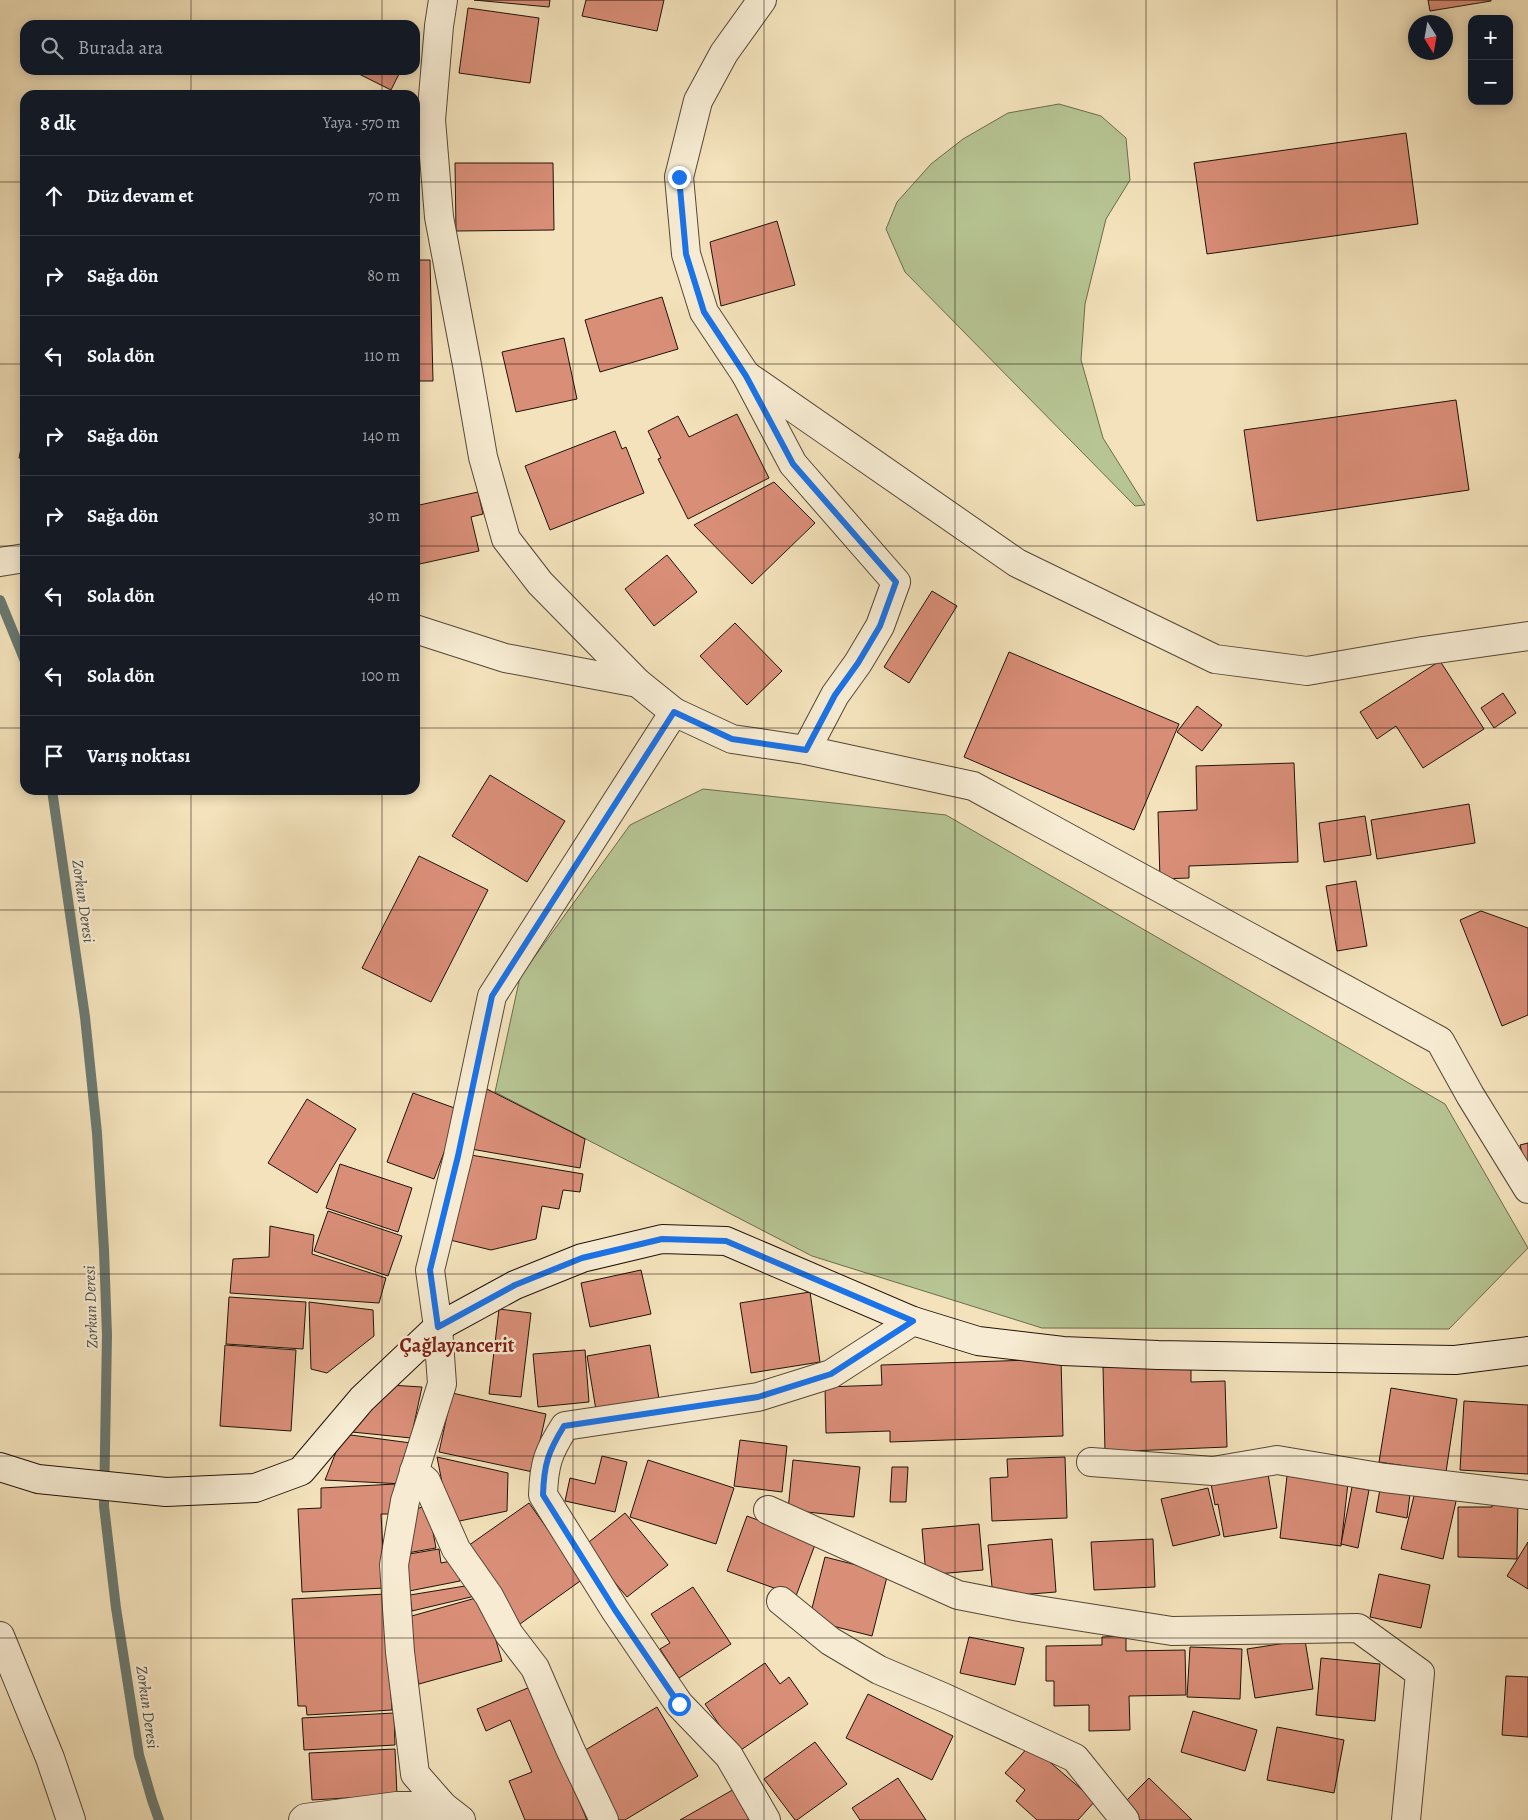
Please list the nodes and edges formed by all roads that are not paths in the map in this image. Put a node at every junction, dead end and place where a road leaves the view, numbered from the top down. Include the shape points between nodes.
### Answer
1 (443, 0) edge
2 (762, 0) edge
3 (746, 376) junction
4 (420, 631) edge
5 (1528, 636) edge
6 (638, 683) junction
7 (674, 712) junction
8 (806, 750) junction
9 (1528, 1189) edge
10 (913, 1321) junction
11 (438, 1327) junction
12 (1528, 1351) edge
13 (1090, 1462) dead end
14 (0, 1467) edge
15 (414, 1471) junction
16 (1528, 1494) edge
17 (768, 1510) dead end
18 (781, 1601) dead end
19 (0, 1636) edge
20 (452, 1813) edge
21 (71, 1820) edge
22 (303, 1820) edge
23 (604, 1820) edge
24 (766, 1820) edge
25 (1125, 1820) edge
26 (1406, 1820) edge

1 - 6 street via 431,120 439,217 490,484 506,539 540,583
2 - 3 street via 724,53 698,101 679,177 686,254 704,312
3 - 5 street via 1017,563 1215,659 1307,671
3 - 8 street via 793,464 896,582 880,626 835,695
4 - 6 street via 505,658
6 - 7 street
7 - 8 street via 732,739
7 - 11 street via 492,996 430,1270
8 - 9 street via 973,786 1440,1041
10 - 11 street via 726,1241 662,1239 582,1258 515,1285
10 - 12 street via 978,1341 1063,1351 1455,1360
10 - 24 street via 831,1374 758,1397 564,1426 551,1448 544,1474 543,1495 679,1704 729,1756
11 - 14 street via 362,1399 301,1471 255,1488 166,1492 38,1479
11 - 15 street via 442,1384
13 - 16 street via 1213,1471 1277,1460 1385,1478
15 - 20 street via 405,1501 394,1565 400,1652 415,1774
15 - 23 street via 426,1481 456,1549 534,1668
17 - 26 street via 958,1596 1172,1630 1358,1628 1420,1673
18 - 25 street via 830,1641 879,1670 1075,1758
19 - 21 street via 50,1758
20 - 22 street via 397,1806

